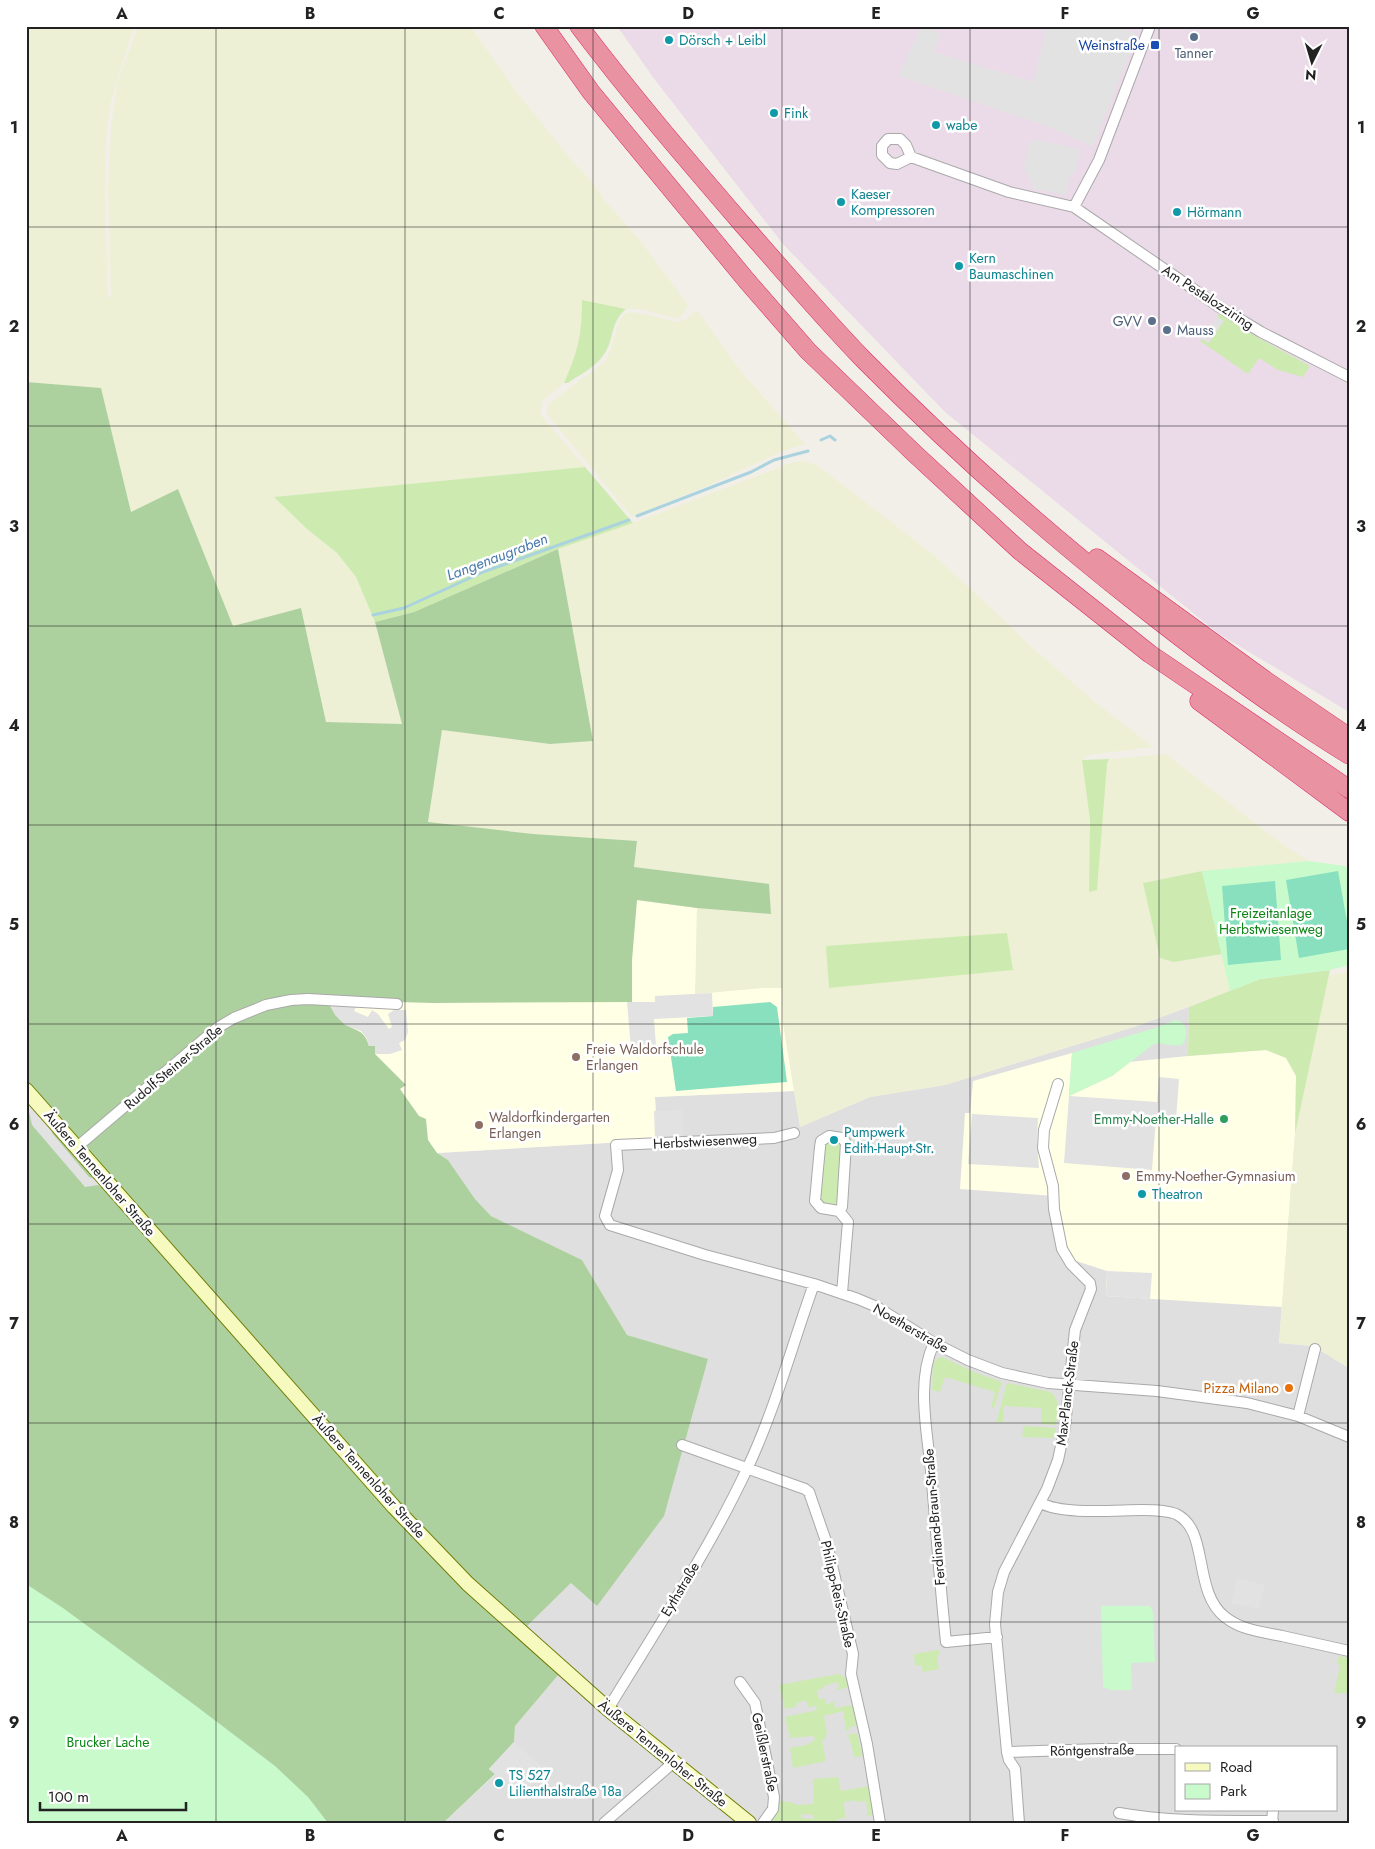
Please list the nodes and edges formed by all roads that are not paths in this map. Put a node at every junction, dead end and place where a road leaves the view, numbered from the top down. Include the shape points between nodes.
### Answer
1 (544, 26) edge
2 (580, 26) edge
3 (1150, 26) edge
4 (911, 157) dead end
5 (1074, 207) junction
6 (1349, 377) edge
7 (952, 447) junction
8 (1150, 654) junction
9 (1265, 680) junction
10 (1349, 727) edge
11 (1349, 737) edge
12 (1349, 756) edge
13 (1349, 789) edge
14 (1349, 812) edge
15 (397, 1004) dead end
16 (1058, 1084) dead end
17 (26, 1090) edge
18 (794, 1133) dead end
19 (616, 1146) joint
20 (77, 1147) junction
21 (839, 1211) junction
22 (814, 1284) junction
23 (842, 1293) junction
24 (934, 1343) junction
25 (1316, 1349) dead end
26 (1068, 1385) junction
27 (1298, 1416) junction
28 (1349, 1437) edge
29 (682, 1445) dead end
30 (748, 1467) junction
31 (1041, 1503) junction
32 (997, 1637) junction
33 (1349, 1651) edge
34 (740, 1682) dead end
35 (608, 1708) junction
36 (1175, 1750) edge
37 (1007, 1752) junction
38 (674, 1762) junction
39 (1119, 1813) dead end
40 (606, 1822) edge
41 (1272, 1822) edge
42 (750, 1823) edge
43 (763, 1823) edge
44 (880, 1823) edge
45 (1019, 1823) edge

1 - 8 highway via 591,92 671,191 808,351 1020,551
2 - 7 highway via 698,173 816,309
3 - 5 street via 1099,160
4 - 5 street, Am Pestalozziring via 1009,192
5 - 6 street, Am Pestalozziring via 1218,306
7 - 9 highway via 976,460 1082,547
7 - 12 highway via 1084,563 1182,640 1232,678
8 - 13 highway
8 - 14 highway via 1177,685
9 - 10 highway
9 - 11 highway
15 - 20 street, Rudolf-Steiner-Straße via 291,1000 234,1018 217,1028
16 - 26 street, Max-Planck-Straße via 1044,1130 1043,1148 1053,1186 1062,1249 1091,1286 1076,1325
17 - 20 street, Äußere Tennenloher Straße
18 - 19 street, Herbstwiesenweg via 774,1138
19 - 22 street, Noetherstraße via 618,1170 604,1216 610,1225
20 - 35 street, Äußere Tennenloher Straße via 412,1526 468,1584
21 - 21 street via 842,1207 846,1143 842,1138 829,1136 821,1141 815,1201 821,1208
21 - 23 street via 848,1222
22 - 23 street, Noetherstraße
22 - 30 street, Eythstraße
23 - 24 street, Noetherstraße via 877,1307
24 - 26 street, Noetherstraße via 1002,1373
24 - 32 street, Ferdinand-Braun-Straße via 926,1366 925,1404 946,1642
25 - 27 street
26 - 27 street, Noetherstraße via 1213,1397
26 - 31 street, Max-Planck-Straße via 1061,1449
27 - 28 street, Noetherstraße
29 - 30 street
30 - 35 street, Eythstraße via 716,1529
30 - 44 street, Philipp-Reis-Straße via 805,1489 812,1498 827,1544 853,1654 851,1674 871,1761
31 - 32 street, Max-Planck-Straße via 1001,1581 995,1613
31 - 33 street via 1060,1509 1150,1510 1178,1515 1195,1535 1205,1587 1223,1616 1243,1627
32 - 37 street, Max-Planck-Straße
34 - 43 street, Geißlerstraße via 755,1703 774,1797 773,1809
35 - 38 street, Äußere Tennenloher Straße
36 - 37 street, Röntgenstraße
37 - 45 street, Max-Planck-Straße via 1015,1769
38 - 40 street
38 - 42 street, Äußere Tennenloher Straße
39 - 41 street via 1179,1820

